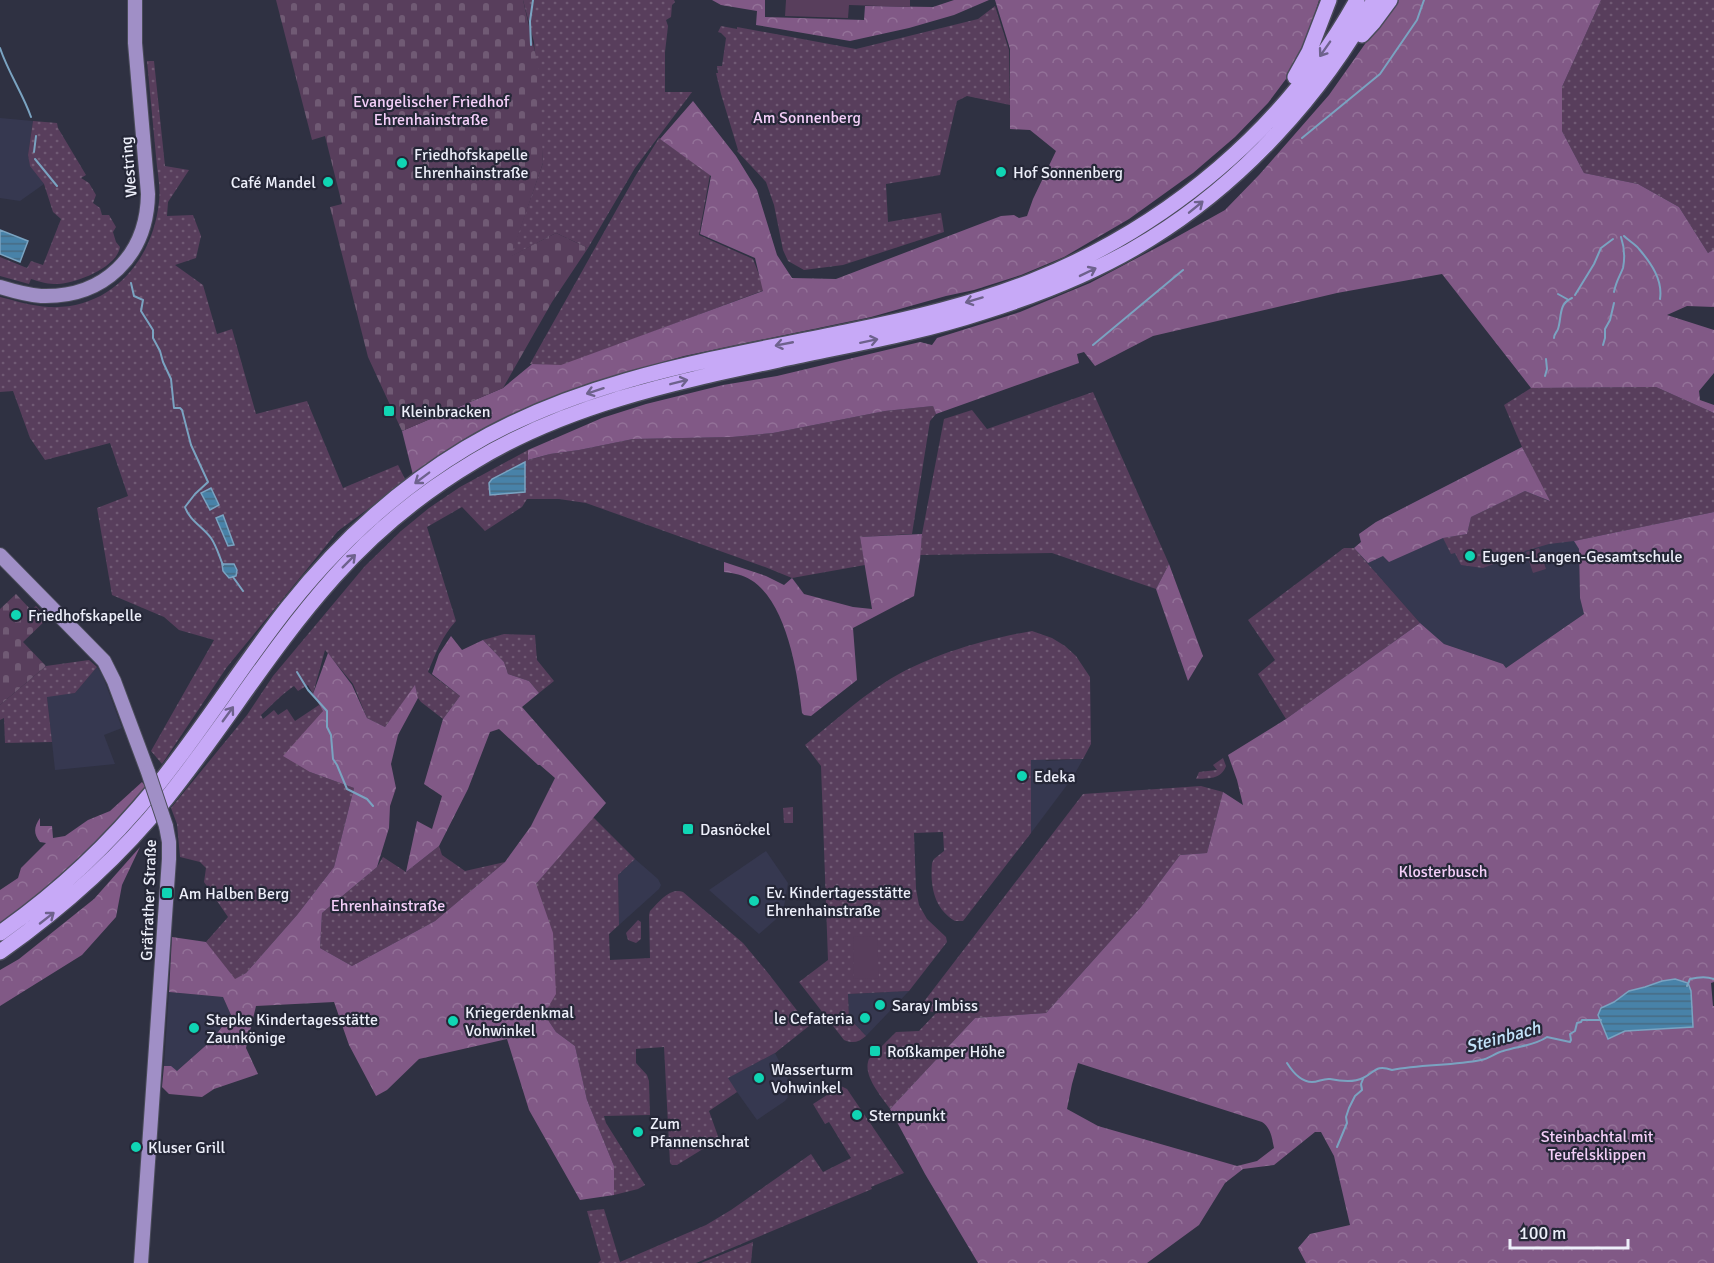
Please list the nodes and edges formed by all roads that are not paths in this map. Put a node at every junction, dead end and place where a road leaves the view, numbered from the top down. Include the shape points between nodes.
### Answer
1 (135, 0) edge
2 (1329, 0) edge
3 (1357, 0) edge
4 (1374, 0) edge
5 (1390, 0) edge
6 (1339, 58) junction
7 (1276, 112) junction
8 (0, 287) edge
9 (0, 555) edge
10 (0, 933) edge
11 (0, 952) edge
12 (141, 1263) edge

1 - 8 main road, Westring via 148,194 140,239 123,264 84,290 40,296
2 - 7 highway via 1309,52
3 -> 7 highway via 1319,59
4 - 6 highway
5 - 6 highway
11 -> 6 highway via 67,902 134,836 335,575 369,541 475,460 541,427 646,390 922,330 1070,281 1148,241 1232,177 1281,130
7 -> 10 highway via 1184,197 1114,242 1053,272 931,313 640,376 533,413 428,472 359,528 325,564 290,605 159,783 92,859
9 - 12 main road, Gräfrather Straße, bridge via 104,661 166,826 169,859

